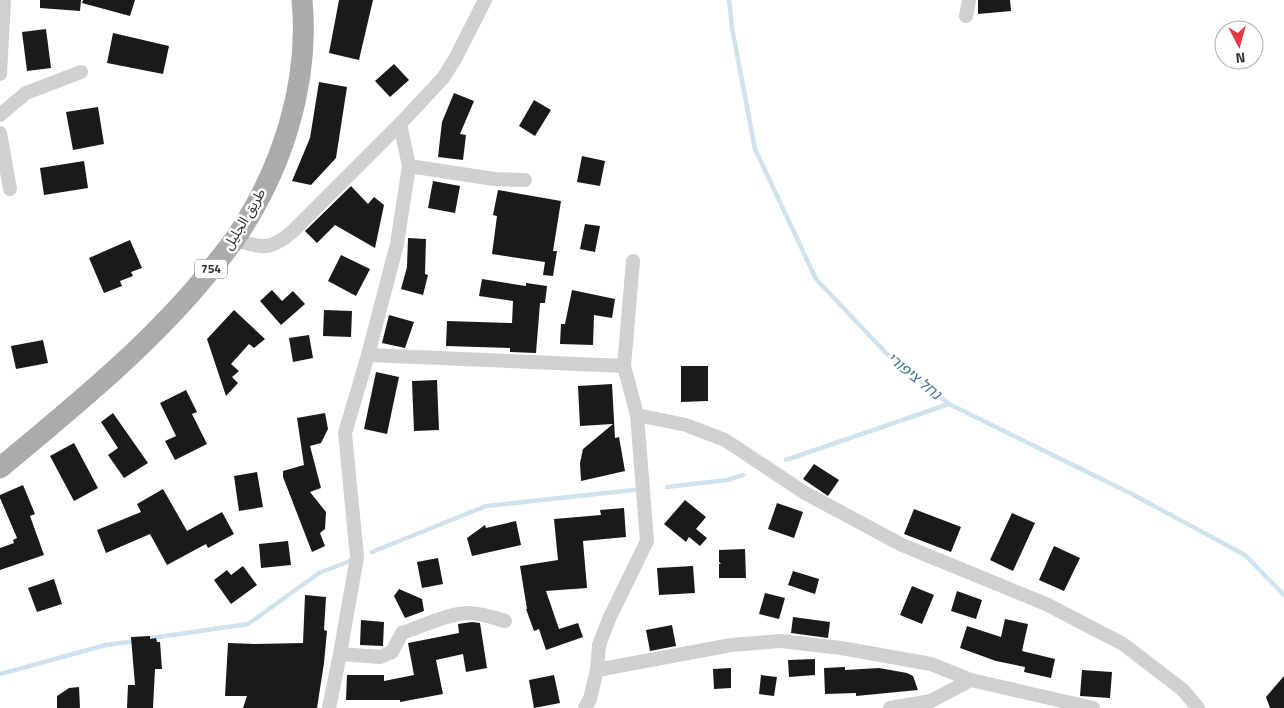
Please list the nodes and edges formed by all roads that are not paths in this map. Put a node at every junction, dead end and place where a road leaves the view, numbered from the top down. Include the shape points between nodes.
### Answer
1 (4, 0) edge
2 (302, 0) edge
3 (485, 0) edge
4 (969, 0) edge
5 (966, 16) dead end
6 (81, 72) dead end
7 (0, 74) edge
8 (0, 115) edge
9 (400, 124) junction
10 (0, 133) edge
11 (408, 166) junction
12 (525, 180) dead end
13 (10, 189) dead end
14 (234, 240) junction
15 (634, 261) dead end
16 (368, 355) junction
17 (624, 366) junction
18 (638, 415) junction
19 (0, 468) edge
20 (505, 621) dead end
21 (340, 654) junction
22 (597, 670) junction
23 (971, 680) junction
24 (329, 708) edge
25 (585, 708) edge
26 (890, 708) edge
27 (1093, 708) edge
28 (1198, 708) edge

1 - 7 street
2 - 14 main road, طريق الجليل / 754 via 304,44 300,80 291,115 263,189
3 - 9 street via 443,78
4 - 5 street
6 - 8 street via 26,93
9 - 11 street
9 - 14 street via 278,244 261,247
10 - 13 street
11 - 12 street via 494,179
11 - 16 street via 396,244
14 - 19 main road, طريق الجليل / 754 via 191,294 143,344
15 - 17 street
16 - 17 street
16 - 21 street via 345,433 357,557
17 - 18 street
18 - 22 street via 647,541 599,645
18 - 28 street via 686,425 725,440 805,493 902,545 1046,604 1123,644 1183,690
20 - 21 street via 468,613 446,617 402,632 392,652 380,657
21 - 24 street
22 - 23 street via 731,645 781,641 931,664
22 - 25 street
23 - 26 street via 930,701
23 - 27 street

